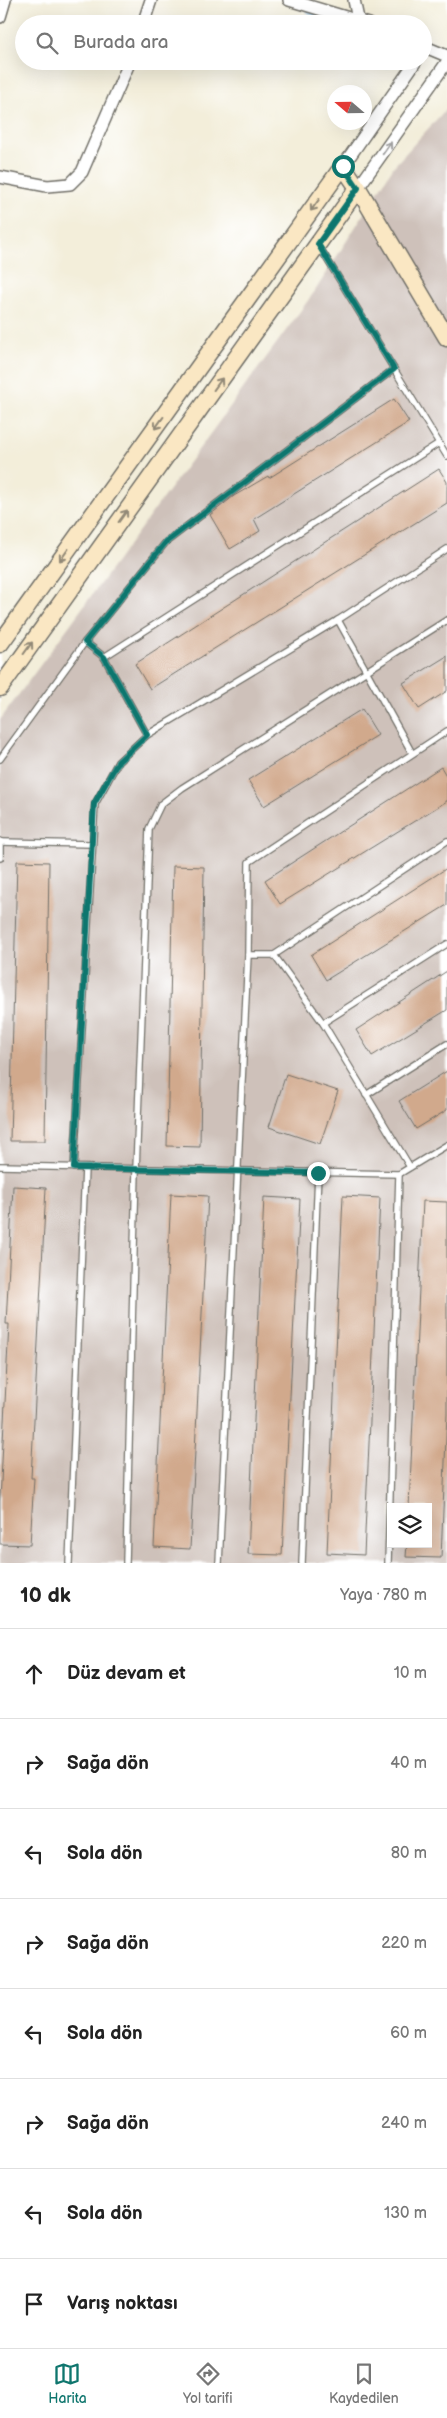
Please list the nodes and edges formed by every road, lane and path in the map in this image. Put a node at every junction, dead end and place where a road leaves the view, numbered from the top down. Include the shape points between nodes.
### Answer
1 (5, 0) edge
2 (151, 0) edge
3 (289, 0) edge
4 (354, 0) edge
5 (146, 15) edge
6 (340, 15) edge
7 (361, 15) edge
8 (0, 17) edge
9 (432, 51) edge
10 (447, 56) edge
11 (447, 62) edge
12 (126, 70) edge
13 (410, 70) edge
14 (343, 166) junction
15 (0, 176) edge
16 (358, 188) junction
17 (318, 244) junction
18 (447, 338) edge
19 (394, 369) junction
20 (439, 443) junction
21 (447, 456) edge
22 (447, 549) edge
23 (338, 620) junction
24 (447, 620) edge
25 (85, 642) junction
26 (0, 644) edge
27 (104, 657) junction
28 (367, 671) junction
29 (0, 688) edge
30 (447, 732) edge
31 (147, 735) junction
32 (412, 753) junction
33 (0, 759) edge
34 (447, 841) edge
35 (0, 842) edge
36 (91, 844) junction
37 (0, 858) edge
38 (447, 944) edge
39 (248, 955) junction
40 (274, 955) junction
41 (323, 1023) junction
42 (447, 1044) edge
43 (366, 1095) junction
44 (447, 1145) edge
45 (0, 1166) edge
46 (410, 1167) junction
47 (74, 1168) junction
48 (85, 1168) junction
49 (136, 1170) junction
50 (238, 1172) junction
51 (318, 1173) junction
52 (400, 1174) junction
53 (69, 1563) edge
54 (126, 1563) edge
55 (219, 1563) edge
56 (302, 1563) edge
57 (388, 1563) edge

1 - 8 street
2 - 5 street
3 - 6 street
4 - 7 street
9 - 10 street
16 -> 11 street
12 - 15 street via 82,172 70,184 47,186
13 - 14 street
14 - 16 street
14 -> 26 street
16 - 17 street
16 - 18 street
17 - 19 lane
29 -> 17 street
19 - 20 lane
19 - 25 lane via 166,542
20 - 21 lane
20 - 27 lane
22 - 23 lane
23 - 28 lane
23 - 31 lane
24 - 28 lane
25 - 27 lane
25 - 33 lane
27 - 31 lane
28 - 32 lane
28 - 49 lane via 182,788 161,804 149,829
30 - 32 lane
31 - 36 lane via 118,762 94,804
32 - 39 lane via 249,862
34 - 40 lane
35 - 36 lane
35 - 37 lane
36 - 47 lane
38 - 41 lane
39 - 40 lane
39 - 50 lane
40 - 41 lane
41 - 43 lane
42 - 43 lane
43 - 46 lane
44 - 46 lane
45 - 47 lane
46 - 52 lane
47 - 48 lane
48 - 49 lane
48 - 53 lane
49 - 50 lane
49 - 54 lane
50 - 51 lane
50 - 55 lane
51 - 52 lane
51 - 56 lane
52 - 57 lane

